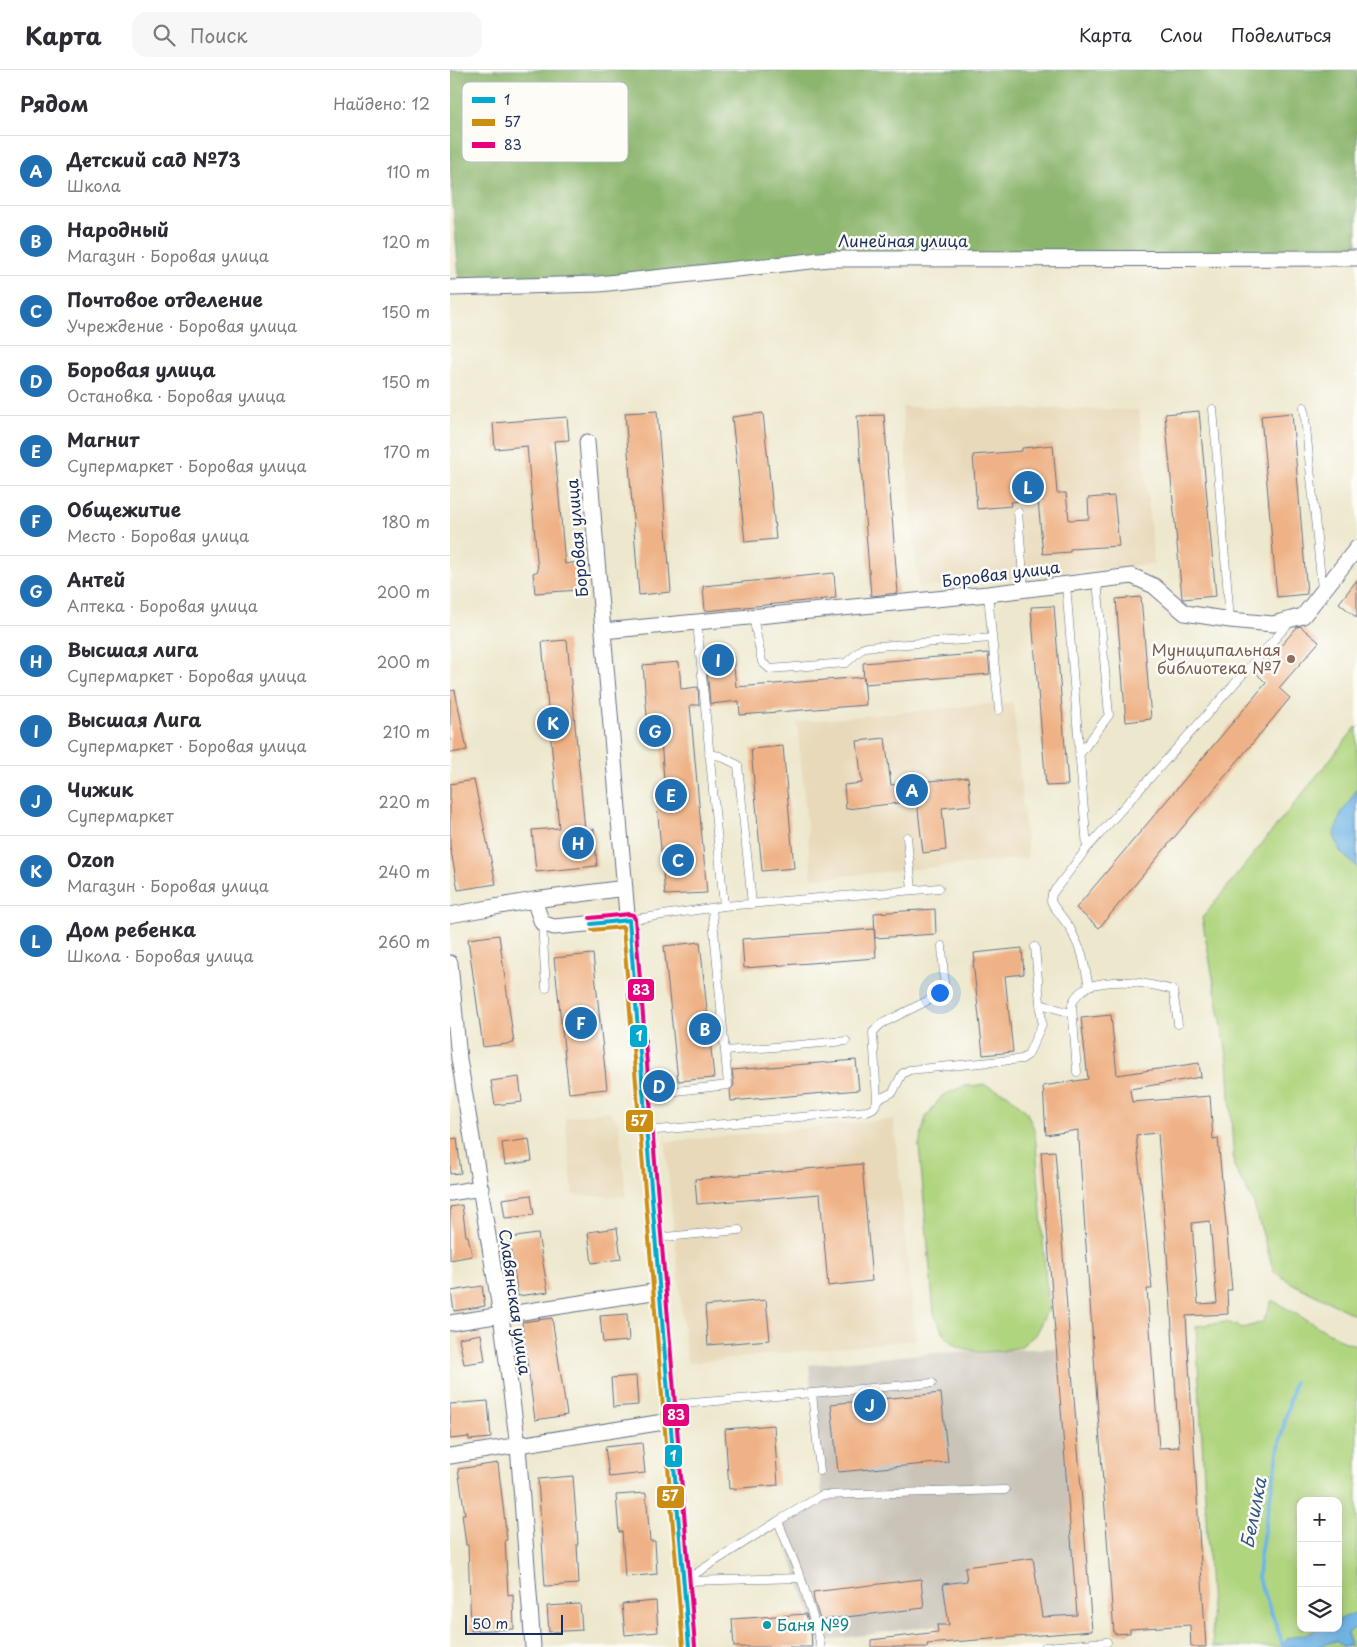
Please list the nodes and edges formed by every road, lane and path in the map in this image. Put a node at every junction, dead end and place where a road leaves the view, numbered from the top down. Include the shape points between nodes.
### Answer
1 (1357, 258) edge
2 (450, 288) edge
3 (1304, 407) dead end
4 (1213, 409) dead end
5 (587, 442) dead end
6 (1018, 512) dead end
7 (1357, 548) edge
8 (1097, 580) junction
9 (1066, 584) junction
10 (1024, 589) junction
11 (1323, 591) junction
12 (988, 594) junction
13 (753, 616) junction
14 (1293, 619) junction
15 (1230, 620) junction
16 (697, 622) junction
17 (603, 631) junction
18 (992, 638) junction
19 (999, 710) dead end
20 (709, 754) junction
21 (1079, 755) junction
22 (907, 836) dead end
23 (1086, 848) junction
24 (625, 888) junction
25 (939, 888) dead end
26 (912, 890) junction
27 (534, 900) junction
28 (752, 904) junction
29 (724, 906) junction
30 (712, 908) junction
31 (450, 915) edge
32 (629, 920) junction
33 (542, 923) junction
34 (942, 946) dead end
35 (1034, 946) dead end
36 (450, 964) edge
37 (1090, 986) junction
38 (546, 988) dead end
39 (1040, 1004) junction
40 (1072, 1013) junction
41 (1178, 1024) dead end
42 (846, 1041) dead end
43 (725, 1051) junction
44 (454, 1060) edge
45 (1077, 1072) dead end
46 (642, 1095) junction
47 (877, 1100) junction
48 (646, 1131) junction
49 (481, 1188) junction
50 (450, 1193) edge
51 (740, 1230) dead end
52 (655, 1238) junction
53 (659, 1291) junction
54 (501, 1315) junction
55 (450, 1323) edge
56 (932, 1383) dead end
57 (812, 1393) junction
58 (669, 1405) junction
59 (670, 1421) junction
60 (518, 1446) junction
61 (450, 1456) edge
62 (820, 1471) dead end
63 (1005, 1490) dead end
64 (778, 1521) junction
65 (801, 1578) junction
66 (684, 1581) junction
67 (1107, 1642) dead end
68 (533, 1647) edge
69 (690, 1647) edge
70 (820, 1647) edge
71 (1045, 1647) edge

1 - 2 street, Линейная улица via 829,259 599,284
3 - 11 lane
4 - 15 lane
5 - 17 street, Боровая улица
6 - 10 lane
7 - 11 street, Боровая улица
8 - 9 street, Боровая улица
8 - 15 street, Боровая улица via 1132,576 1154,586 1185,613
8 - 21 lane via 1109,715
9 - 10 street, Боровая улица
9 - 21 lane
10 - 12 street, Боровая улица
11 - 14 street, Боровая улица via 1303,616
12 - 13 street, Боровая улица
12 - 18 lane
13 - 16 street, Боровая улица
13 - 18 lane via 762,662 770,669 846,663 864,648
14 - 15 street, Боровая улица via 1273,624
14 - 23 lane
16 - 17 street, Боровая улица
16 - 20 lane
17 - 24 street, Боровая улица
18 - 19 lane
20 - 28 lane via 738,765
20 - 29 lane
21 - 23 lane
22 - 26 lane
23 - 37 lane via 1052,894 1051,901 1070,928 1082,954
24 - 27 street
24 - 32 street, Боровая улица
25 - 26 lane
26 - 28 lane
27 - 31 street
27 - 33 street
28 - 29 lane
29 - 30 lane
30 - 32 lane
30 - 43 lane
32 - 33 street via 554,927
32 - 46 street, Боровая улица
33 - 38 lane
34 - 47 lane via 945,992 882,1024 873,1032
35 - 39 lane
36 - 44 street, Славянская улица
37 - 40 lane via 1074,999
37 - 41 lane via 1104,982 1140,981 1173,990
39 - 40 lane
39 - 47 lane via 1041,1028 1025,1058 909,1070 902,1074 894,1092
40 - 45 lane
42 - 43 lane
43 - 46 lane via 728,1085
44 - 49 street, Славянская улица
46 - 48 street, Боровая улица
47 - 48 lane via 876,1106 867,1111
48 - 52 street, Боровая улица
49 - 50 street
49 - 54 street, Славянская улица
51 - 52 lane
52 - 53 street, Боровая улица
53 - 54 street
53 - 58 street, Боровая улица
54 - 55 street
54 - 60 street, Славянская улица
56 - 57 lane
57 - 58 lane
57 - 62 lane
58 - 59 street, Боровая улица
59 - 60 street
59 - 66 street, Боровая улица
60 - 61 street
60 - 68 street, Славянская улица
63 - 64 lane via 822,1495
64 - 65 lane
64 - 66 lane
65 - 66 lane
65 - 70 lane
66 - 69 street, Боровая улица
67 - 71 lane

